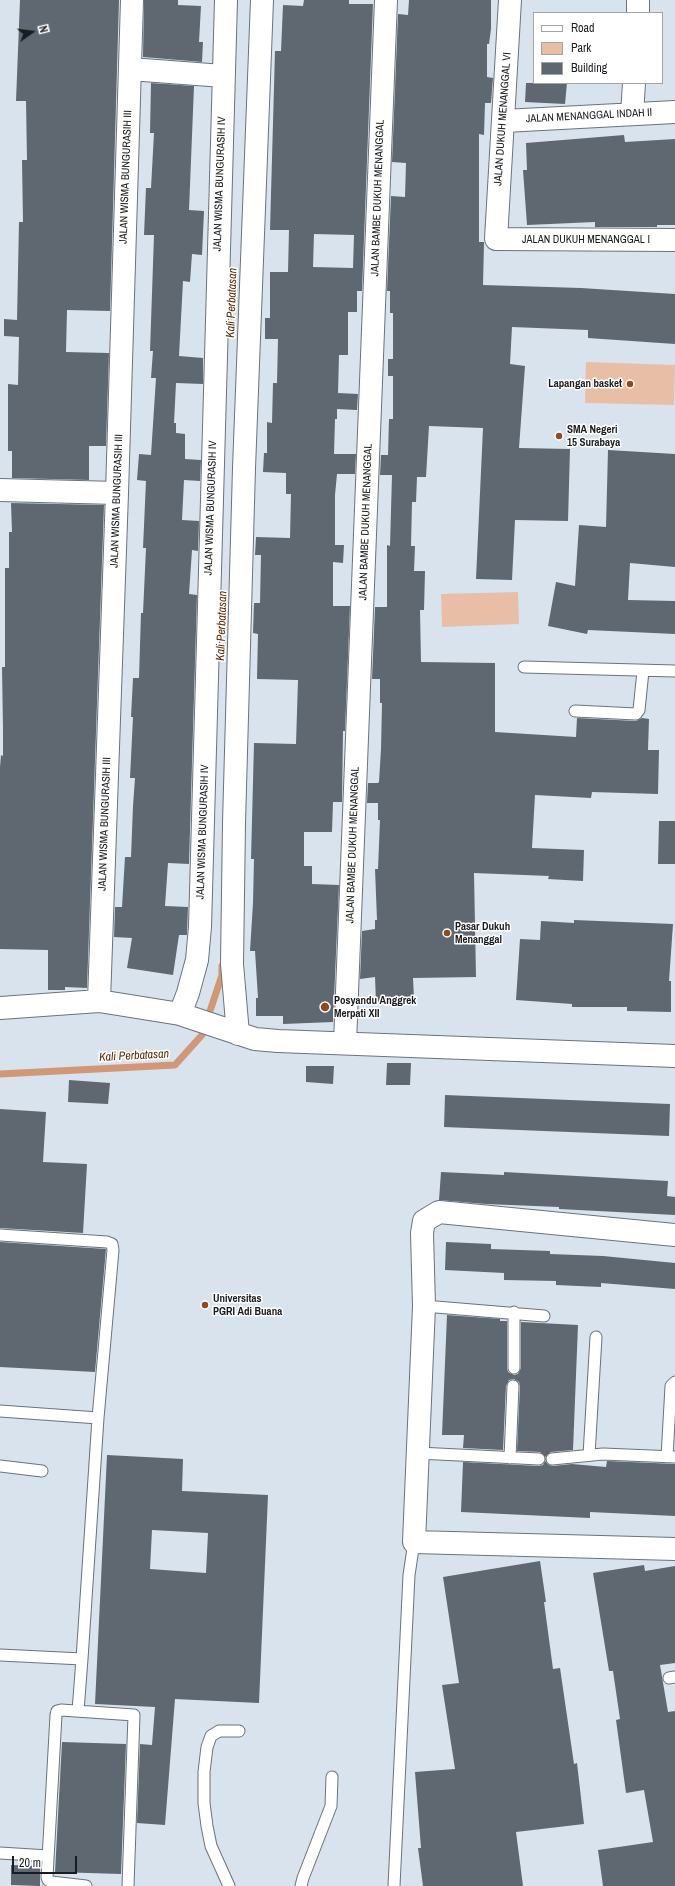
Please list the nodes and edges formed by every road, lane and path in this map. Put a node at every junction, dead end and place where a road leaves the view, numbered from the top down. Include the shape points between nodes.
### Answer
1 (132, 0) edge
2 (226, 0) edge
3 (262, 0) edge
4 (386, 0) edge
5 (510, 0) edge
6 (638, 0) edge
7 (638, 12) edge
8 (130, 69) junction
9 (223, 76) junction
10 (634, 84) edge
11 (675, 112) edge
12 (632, 114) junction
13 (504, 121) junction
14 (496, 239) joint
15 (675, 240) edge
16 (0, 490) edge
17 (117, 493) junction
18 (524, 667) dead end
19 (643, 671) junction
20 (675, 671) edge
21 (575, 711) dead end
22 (99, 1001) junction
23 (0, 1008) edge
24 (187, 1016) junction
25 (236, 1033) junction
26 (345, 1044) junction
27 (675, 1056) edge
28 (0, 1235) edge
29 (675, 1235) edge
30 (424, 1306) junction
31 (514, 1312) junction
32 (544, 1316) dead end
33 (596, 1337) dead end
34 (514, 1368) dead end
35 (675, 1382) edge
36 (513, 1386) dead end
37 (0, 1411) edge
38 (98, 1418) junction
39 (418, 1453) junction
40 (589, 1455) junction
41 (671, 1457) edge
42 (510, 1458) junction
43 (539, 1459) dead end
44 (552, 1459) dead end
45 (0, 1466) edge
46 (42, 1471) dead end
47 (414, 1542) junction
48 (675, 1549) edge
49 (0, 1655) edge
50 (82, 1659) junction
51 (78, 1711) junction
52 (239, 1732) dead end
53 (332, 1777) dead end
54 (0, 1853) edge
55 (48, 1856) junction
56 (86, 1886) edge
57 (128, 1886) edge
58 (229, 1886) edge
59 (301, 1886) edge
60 (394, 1886) edge

1 - 8 street, JALAN WISMA BUNGURASIH III
2 - 9 street, JALAN WISMA BUNGURASIH IV
3 - 25 street via 243,476 234,823 232,964
4 - 26 street, JALAN BAMBE DUKUH MENANGGAL
5 - 13 street, JALAN DUKUH MENANGGAL VI
6 - 7 street
8 - 9 street
8 - 17 street, JALAN WISMA BUNGURASIH III
9 - 24 street, JALAN WISMA BUNGURASIH IV via 200,927 188,993
10 - 12 street
11 - 12 street, JALAN MENANGGAL INDAH II
12 - 13 street, JALAN MENANGGAL INDAH II
13 - 14 street, JALAN DUKUH MENANGGAL VI
14 - 15 street, JALAN DUKUH MENANGGAL I
16 - 17 street
17 - 22 street, JALAN WISMA BUNGURASIH III
18 - 19 lane
19 - 20 lane
19 - 21 lane via 639,710 636,714
22 - 23 street
22 - 24 street
24 - 25 street
25 - 26 street via 255,1039
26 - 27 street
28 - 38 lane via 112,1244
29 - 30 street via 439,1212 424,1221 422,1233
30 - 31 lane
30 - 39 street
31 - 32 lane
31 - 34 lane
33 - 40 lane
35 - 41 lane via 672,1386
36 - 42 lane
37 - 38 lane
38 - 50 lane
39 - 42 lane
39 - 47 street
40 - 41 lane
40 - 44 lane
42 - 43 lane
45 - 46 lane
47 - 48 street
47 - 60 lane via 409,1575
49 - 50 lane
50 - 51 lane
51 - 55 lane via 61,1710 57,1711 56,1715
51 - 57 lane via 134,1715
52 - 58 lane via 219,1731 211,1736 204,1772 207,1826 212,1846
53 - 59 lane via 331,1806
54 - 55 lane
55 - 56 lane via 48,1880

